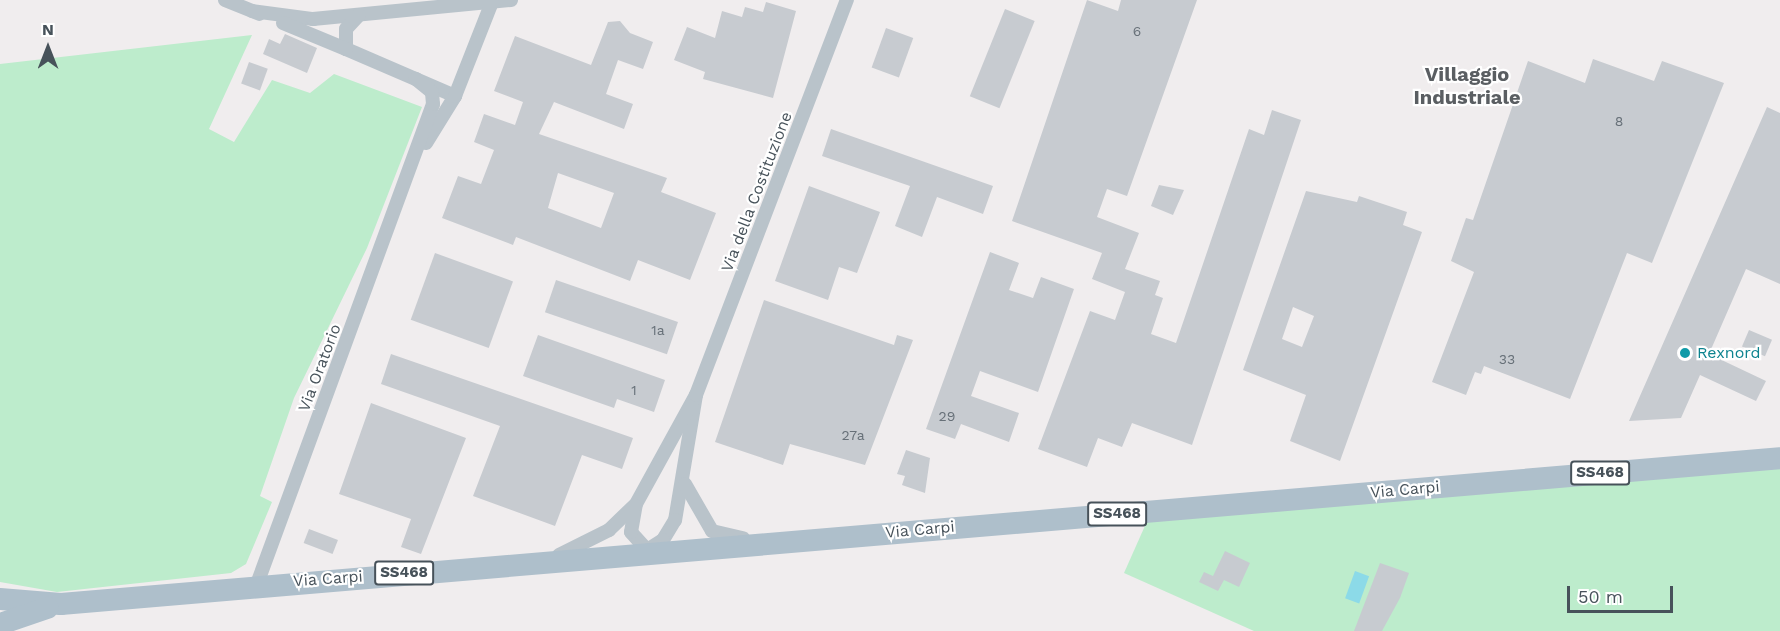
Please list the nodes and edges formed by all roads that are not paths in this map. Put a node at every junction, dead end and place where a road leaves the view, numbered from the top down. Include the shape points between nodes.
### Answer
1 (225, 0) edge
2 (511, 0) edge
3 (848, 0) edge
4 (492, 2) junction
5 (252, 11) junction
6 (359, 15) junction
7 (346, 49) junction
8 (416, 79) junction
9 (455, 96) junction
10 (415, 163) junction
11 (696, 395) junction
12 (1780, 458) edge
13 (685, 484) junction
14 (636, 504) junction
15 (770, 542) junction
16 (647, 550) junction
17 (551, 559) junction
18 (257, 584) junction
19 (0, 599) edge
20 (61, 604) junction
21 (0, 624) edge

1 - 5 street, Via Oratorio
2 - 4 street
3 - 11 street, Via della Costituzione
4 - 6 street, Via Oratorio
4 - 9 street, Via Oratorio
5 - 6 street, Via Oratorio via 297,19
5 - 7 street, Via Oratorio
6 - 7 street via 346,29
7 - 8 street, Via Oratorio
8 - 9 street, Via Oratorio
8 - 10 street, Via Oratorio via 432,92 433,104
9 - 10 street, Via Oratorio
10 - 18 street, Via Oratorio
11 - 13 street, Via della Costituzione
11 - 14 street, Via della Costituzione
12 - 15 main road, Via Carpi / SS468
13 - 15 street via 712,531
13 - 16 street, Via della Costituzione via 670,531
14 - 16 street, Via della Costituzione via 631,532
14 - 17 street, Via della Costituzione via 609,530
15 - 16 main road, Via Carpi / SS468
16 - 17 main road, Via Carpi / SS468
17 - 18 main road, Via Carpi / SS468
18 - 20 main road, Via Carpi / SS468
19 - 20 main road, Via Carpi / SS468
20 - 21 main road, Via Carpi / SS468

